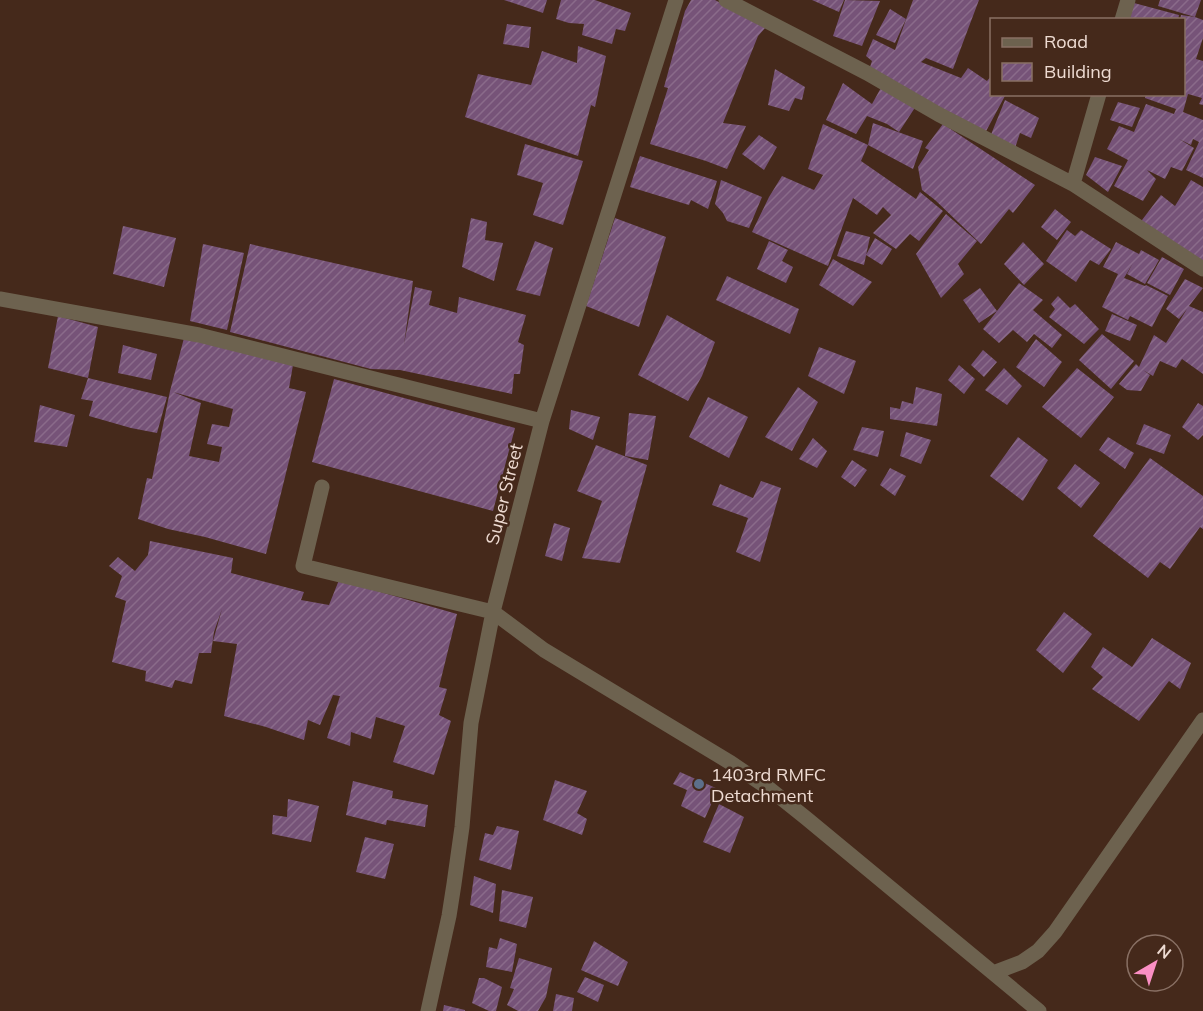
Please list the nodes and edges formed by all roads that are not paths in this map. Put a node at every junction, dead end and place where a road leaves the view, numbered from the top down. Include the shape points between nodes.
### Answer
1 (676, 0) edge
2 (726, 0) edge
3 (1128, 0) edge
4 (1123, 18) edge
5 (1098, 96) edge
6 (1073, 184) junction
7 (1203, 269) edge
8 (0, 299) edge
9 (542, 421) junction
10 (322, 487) dead end
11 (493, 612) junction
12 (1203, 720) edge
13 (993, 973) junction
14 (428, 1011) edge
15 (1039, 1011) edge

1 - 9 street, Super Street
2 - 6 street
3 - 4 street
5 - 6 street
6 - 7 street
8 - 9 street via 199,335
9 - 11 street, Super Street
10 - 11 street via 303,566
11 - 13 street via 544,650 771,790
11 - 14 street, Super Street via 471,723 452,895
12 - 13 street via 1055,932 1022,962
13 - 15 street

